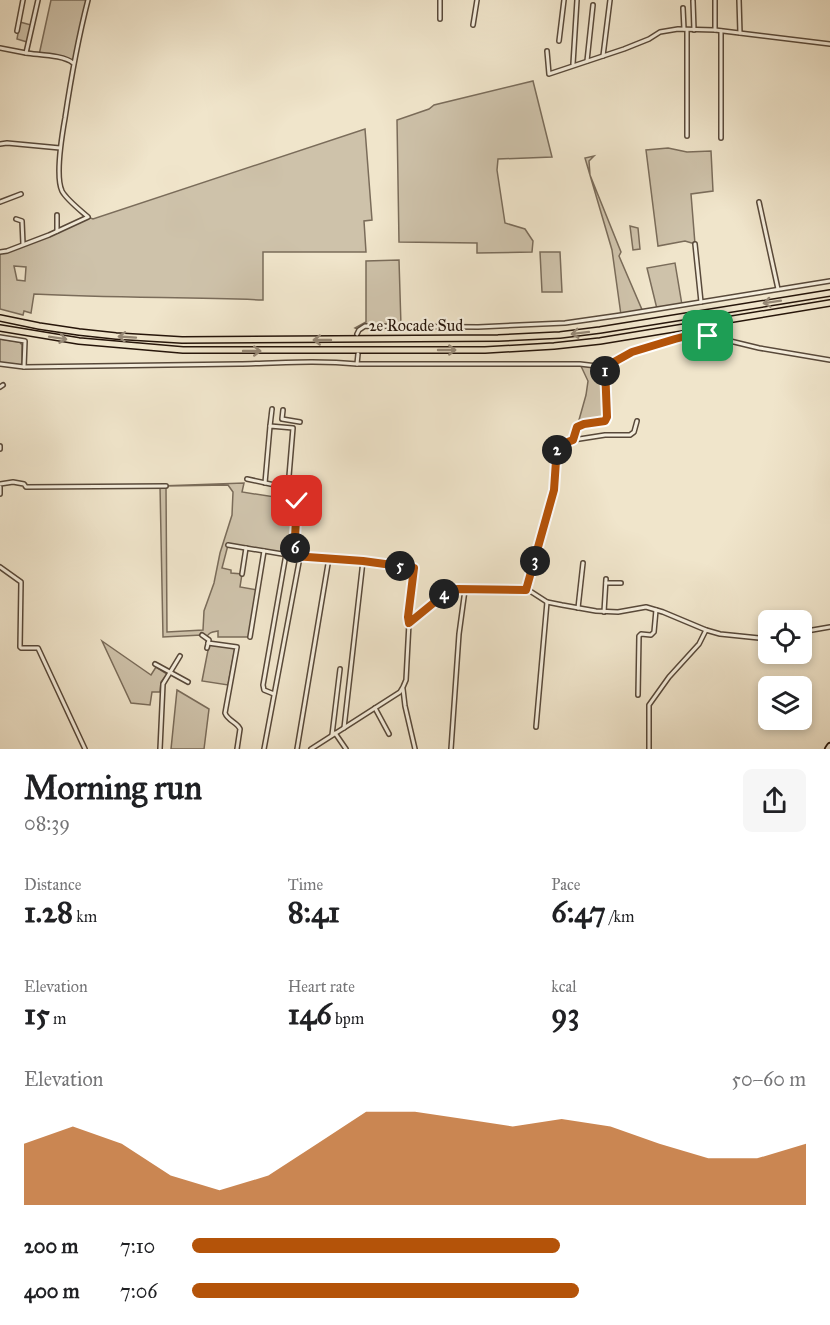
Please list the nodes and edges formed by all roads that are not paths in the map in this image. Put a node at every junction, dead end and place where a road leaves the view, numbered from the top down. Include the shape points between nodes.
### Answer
1 (23, 0) edge
2 (38, 0) edge
3 (88, 0) edge
4 (441, 0) edge
5 (477, 0) edge
6 (564, 0) edge
7 (577, 0) edge
8 (610, 0) edge
9 (715, 0) edge
10 (739, 0) edge
11 (693, 2) dead end
12 (593, 4) dead end
13 (683, 8) dead end
14 (440, 20) dead end
15 (473, 25) dead end
16 (686, 30) junction
17 (694, 30) junction
18 (715, 30) junction
19 (17, 31) dead end
20 (721, 31) junction
21 (740, 33) junction
22 (559, 41) dead end
23 (830, 44) edge
24 (0, 48) edge
25 (547, 51) dead end
26 (26, 53) junction
27 (603, 56) junction
28 (73, 61) junction
29 (587, 61) junction
30 (573, 65) junction
31 (687, 136) dead end
32 (721, 138) dead end
33 (0, 144) edge
34 (60, 148) junction
35 (21, 194) dead end
36 (0, 202) edge
37 (759, 202) dead end
38 (57, 215) dead end
39 (16, 219) dead end
40 (57, 231) junction
41 (23, 244) junction
42 (695, 244) dead end
43 (0, 252) edge
44 (830, 281) edge
45 (778, 289) junction
46 (830, 293) edge
47 (701, 302) junction
48 (830, 303) edge
49 (0, 318) edge
50 (0, 328) edge
51 (357, 334) dead end
52 (0, 338) edge
53 (358, 354) dead end
54 (830, 360) edge
55 (0, 364) edge
56 (357, 364) junction
57 (24, 367) junction
58 (605, 367) junction
59 (272, 409) dead end
60 (284, 410) dead end
61 (292, 421) junction
62 (637, 421) dead end
63 (300, 422) dead end
64 (270, 426) junction
65 (291, 428) junction
66 (573, 440) junction
67 (247, 479) dead end
68 (265, 483) junction
69 (0, 485) edge
70 (166, 486) dead end
71 (288, 488) junction
72 (0, 494) edge
73 (228, 545) dead end
74 (246, 548) junction
75 (264, 551) junction
76 (286, 554) junction
77 (294, 556) junction
78 (300, 556) junction
79 (328, 558) junction
80 (363, 561) junction
81 (584, 563) dead end
82 (0, 567) edge
83 (242, 574) dead end
84 (621, 583) dead end
85 (465, 590) junction
86 (526, 590) junction
87 (547, 602) junction
88 (578, 608) junction
89 (656, 610) junction
90 (604, 612) junction
91 (409, 623) junction
92 (830, 627) edge
93 (706, 630) junction
94 (812, 630) edge
95 (202, 635) dead end
96 (250, 637) dead end
97 (758, 638) edge
98 (208, 643) junction
99 (207, 648) dead end
100 (180, 656) dead end
101 (155, 664) dead end
102 (340, 669) dead end
103 (170, 672) junction
104 (188, 682) dead end
105 (403, 687) junction
106 (274, 694) junction
107 (638, 695) dead end
108 (375, 708) junction
109 (536, 727) dead end
110 (344, 728) junction
111 (334, 734) junction
112 (389, 734) dead end
113 (85, 749) edge
114 (160, 749) edge
115 (237, 749) edge
116 (264, 749) edge
117 (297, 749) edge
118 (311, 749) edge
119 (346, 749) edge
120 (415, 749) edge
121 (451, 749) edge
122 (649, 749) edge

1 - 19 street
2 - 26 street
3 - 28 street
4 - 14 street
5 - 15 street
6 - 22 street
7 - 30 street
8 - 27 street
9 - 18 street
10 - 21 street
11 - 17 street
12 - 29 street
13 - 16 street
16 - 17 street
16 - 27 street via 660,32
16 - 31 street
17 - 18 street
18 - 20 street
20 - 21 street
20 - 32 street
21 - 23 street
24 - 26 street
25 - 30 street via 549,74
26 - 28 street
27 - 29 street
28 - 34 street
29 - 30 street
33 - 34 street
34 - 40 street via 62,193 88,217
35 - 36 street
37 - 45 street
38 - 40 street
39 - 41 street via 22,221
40 - 41 street
41 - 43 street
42 - 47 street
44 - 45 street
45 - 47 street
46 -> 49 highway, 2e Rocade Sud via 600,330 509,338 182,340 79,332
47 - 51 street via 565,323 365,326
50 -> 48 highway, 2e Rocade Sud via 79,342 183,350 485,350 608,340
52 - 57 street via 25,342
53 - 56 street
54 - 58 street via 698,333 632,352
55 - 57 street
56 - 57 street via 291,361
56 - 58 street
58 - 66 street via 607,417 605,421 577,427
59 - 64 street
60 - 61 street via 282,419
61 - 63 street
61 - 65 street
62 - 66 street via 630,435
64 - 65 street
64 - 68 street
65 - 71 street
66 - 86 street via 557,446 554,490
67 - 68 street
68 - 71 street
69 - 70 street via 13,482 26,487
69 - 72 street
71 - 77 street via 298,490
73 - 74 street
74 - 75 street
74 - 83 street
75 - 76 street
75 - 96 street
76 - 77 street
76 - 106 street via 263,685 264,690
77 - 78 street
78 - 79 street
78 - 106 street
79 - 80 street
79 - 117 street
80 - 91 street via 414,568
80 - 110 street
81 - 88 street
82 - 113 street via 21,582 20,647 38,648
84 - 90 street via 606,581
85 - 86 street
85 - 91 street via 447,592
85 - 121 street
86 - 87 street
87 - 88 street
87 - 109 street
88 - 90 street
89 - 90 street via 646,607
89 - 93 street
89 - 107 street via 654,632 639,636
91 - 105 street
92 - 94 street
93 - 97 street
93 - 122 street via 649,705
95 - 98 street
98 - 99 street
98 - 115 street via 237,647 225,713 240,729
100 - 103 street
101 - 103 street
102 - 111 street
103 - 104 street
103 - 114 street via 164,684
105 - 108 street
105 - 120 street
106 - 116 street
108 - 110 street
108 - 112 street
110 - 111 street
111 - 118 street
111 - 119 street

